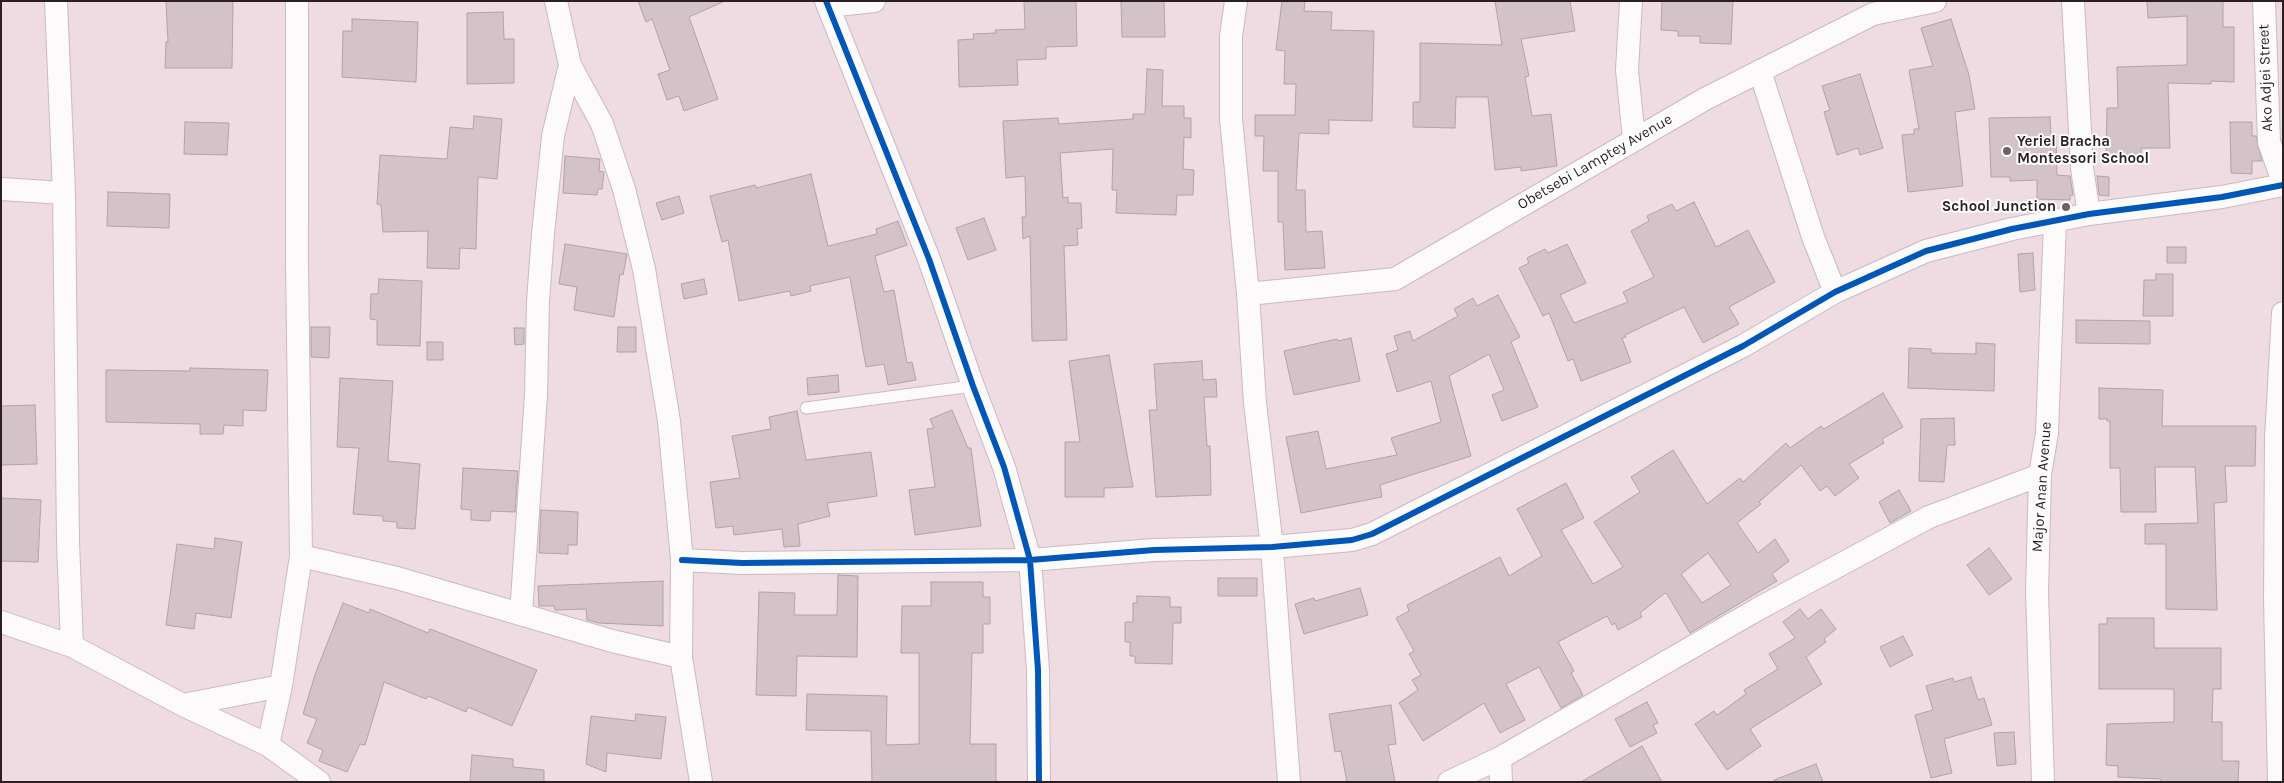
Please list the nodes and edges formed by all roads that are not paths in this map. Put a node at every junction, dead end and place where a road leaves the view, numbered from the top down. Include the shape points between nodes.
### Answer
1 (56, 1) edge
2 (297, 1) edge
3 (556, 1) edge
4 (874, 1) edge
5 (1236, 1) edge
6 (1631, 1) edge
7 (1935, 1) edge
8 (2073, 1) edge
9 (2264, 1) edge
10 (827, 3) edge
11 (1873, 8) edge
12 (570, 65) junction
13 (1760, 71) junction
14 (1634, 139) junction
15 (2283, 184) edge
16 (1, 189) edge
17 (64, 193) junction
18 (2089, 214) junction
19 (2055, 222) junction
20 (1835, 292) junction
21 (1248, 294) junction
22 (2283, 313) edge
23 (973, 386) junction
24 (806, 408) dead end
25 (2040, 475) junction
26 (1272, 547) junction
27 (301, 556) junction
28 (682, 560) junction
29 (1030, 560) junction
30 (521, 614) junction
31 (1, 622) edge
32 (72, 646) junction
33 (681, 657) junction
34 (280, 686) junction
35 (183, 704) junction
36 (268, 745) junction
37 (1500, 758) junction
38 (2038, 780) edge
39 (319, 782) edge
40 (701, 782) edge
41 (1039, 782) edge
42 (1289, 782) edge
43 (1449, 782) edge
44 (1501, 782) edge
45 (2278, 782) edge

1 - 17 street
2 - 27 street
3 - 12 street
4 - 10 street
5 - 21 street via 1231,36 1231,119
6 - 14 street via 1627,70
7 - 11 street, Obetsebi Lamptey Avenue
8 - 18 street via 2082,168
9 - 15 street, Ako Adjei Street via 2268,142
10 - 23 street via 929,259
11 - 13 street, Obetsebi Lamptey Avenue
12 - 28 street via 602,124 624,189 644,269 669,420
12 - 30 street via 553,136 543,234
13 - 14 street, Obetsebi Lamptey Avenue
13 - 20 street via 1813,237
14 - 21 street, Obetsebi Lamptey Avenue via 1395,279
15 - 18 street via 2222,197
16 - 17 street
17 - 32 street
18 - 19 street
19 - 20 street via 2012,229 1926,251
19 - 25 street, Major Anan Avenue via 2047,433
20 - 26 street via 1742,346 1372,534 1352,540
21 - 26 street via 1255,403
22 - 45 street via 2276,438
23 - 24 lane
23 - 29 street via 1004,467
25 - 37 street via 1929,517 1758,609
25 - 38 street, Major Anan Avenue
26 - 29 street via 1154,550
26 - 42 street
27 - 30 street via 397,578
27 - 34 street
28 - 29 street
28 - 33 street
29 - 41 street via 1038,670
30 - 33 street
31 - 32 street
32 - 35 street
33 - 40 street
34 - 35 street
34 - 36 street
35 - 36 street
36 - 39 street
37 - 43 street
37 - 44 street

